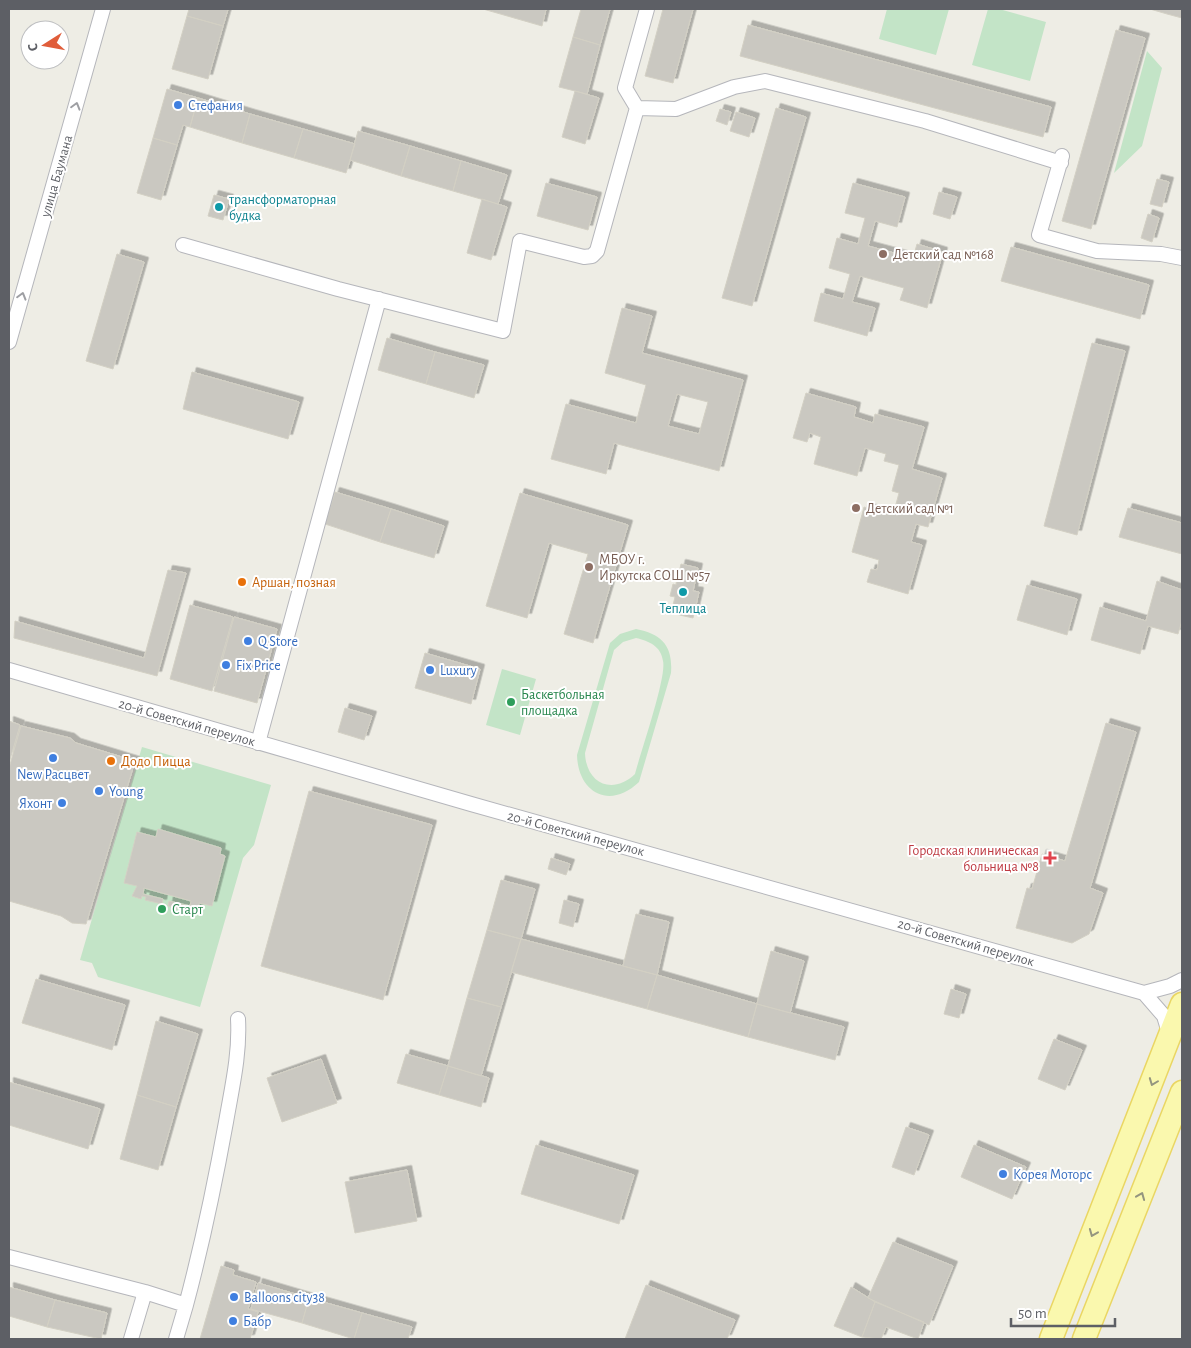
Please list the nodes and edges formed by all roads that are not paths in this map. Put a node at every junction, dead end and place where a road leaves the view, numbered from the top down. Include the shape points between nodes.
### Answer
1 (103, 9) edge
2 (648, 9) edge
3 (637, 108) junction
4 (183, 245) dead end
5 (1182, 258) edge
6 (379, 299) junction
7 (9, 342) edge
8 (9, 670) edge
9 (258, 742) junction
10 (1182, 980) edge
11 (1144, 993) junction
12 (1182, 1004) edge
13 (238, 1019) dead end
14 (1170, 1036) junction
15 (1182, 1092) edge
16 (9, 1257) edge
17 (145, 1292) junction
18 (186, 1305) junction
19 (131, 1339) edge
20 (176, 1339) edge
21 (1051, 1339) edge
22 (1084, 1339) edge

7 -> 1 street, улица Баумана
2 - 3 street via 625,88
3 - 5 street via 676,109 734,87 765,81 925,121 1062,159 1039,235 1097,251
3 - 6 street via 597,251 584,257 520,241 503,331
4 - 6 street
6 - 9 street
8 - 9 street, 20-й Советский переулок
9 - 11 street, 20-й Советский переулок
10 - 11 street
11 - 14 street via 1164,1016
12 - 14 main road
13 - 18 street via 240,1047 222,1148
14 -> 21 main road
22 -> 15 main road
16 - 17 street
17 - 18 street
17 - 19 street
18 - 20 street

